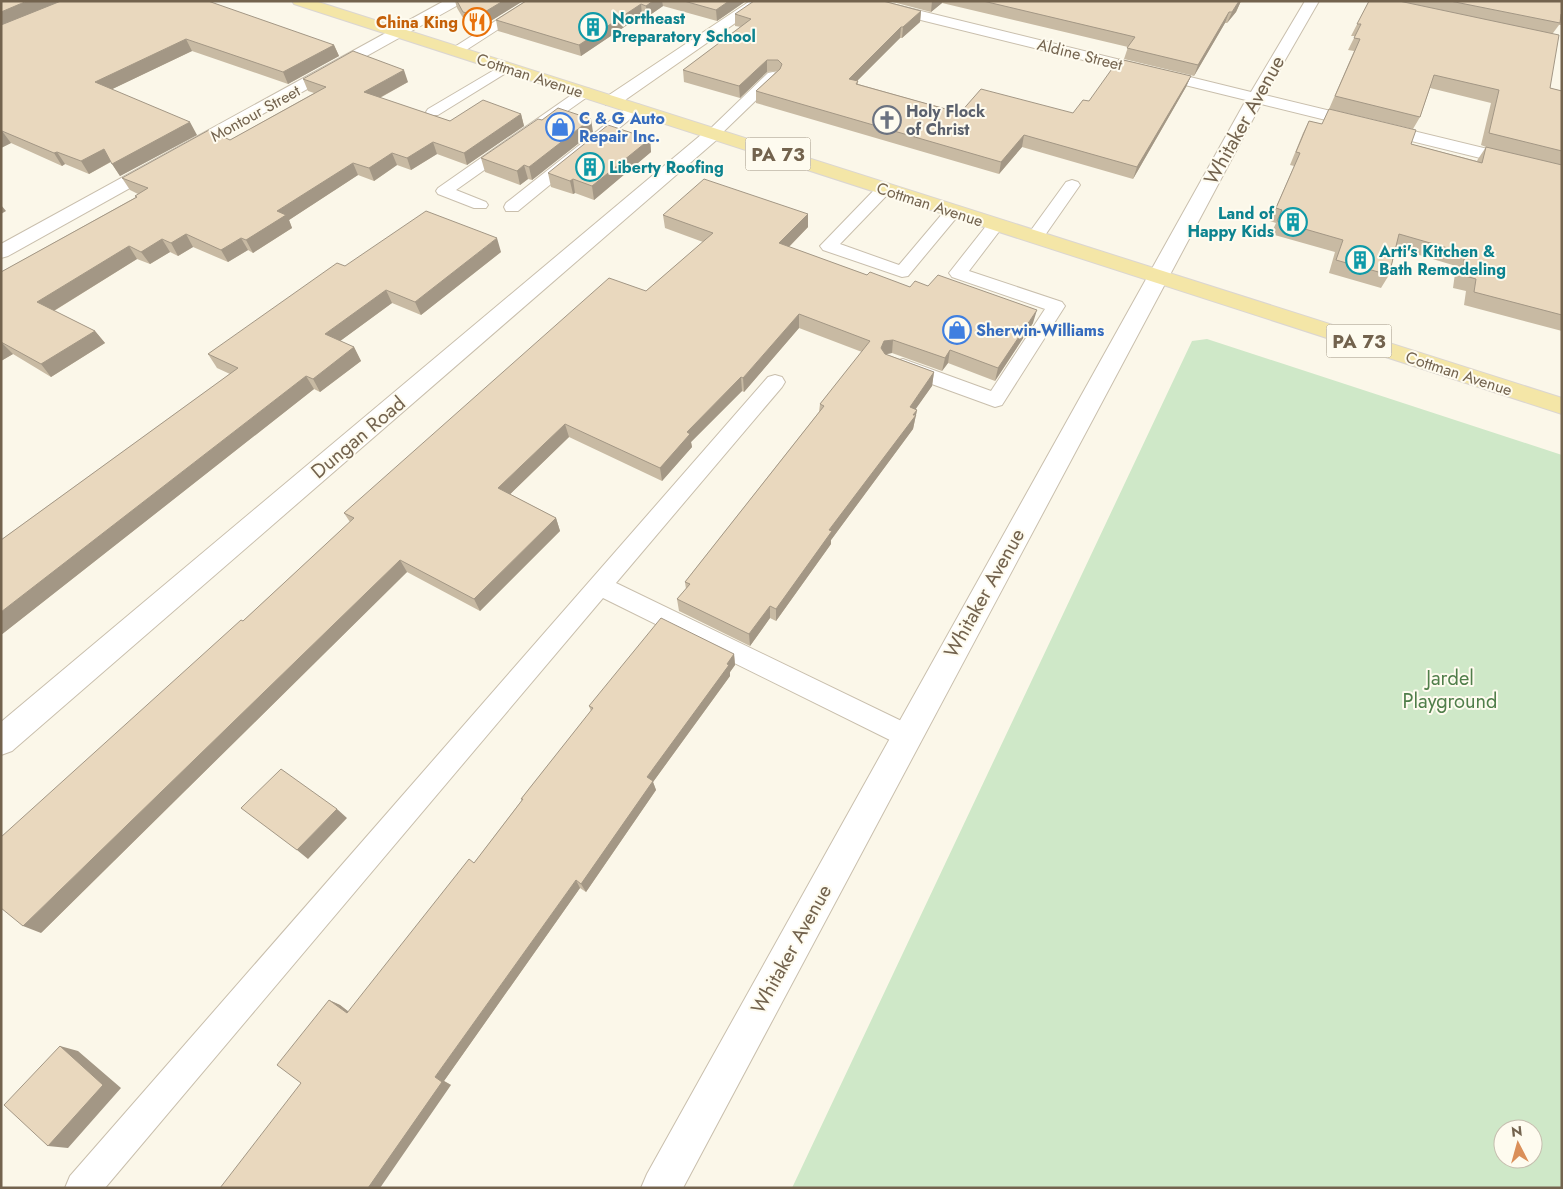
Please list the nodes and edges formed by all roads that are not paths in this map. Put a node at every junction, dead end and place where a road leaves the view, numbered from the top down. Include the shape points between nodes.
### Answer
1 (299, 1) edge
2 (455, 1) edge
3 (536, 1) edge
4 (760, 1) edge
5 (861, 1) edge
6 (1312, 1) edge
7 (399, 33) junction
8 (455, 51) junction
9 (506, 67) junction
10 (773, 76) edge
11 (585, 92) junction
12 (1256, 97) junction
13 (612, 101) junction
14 (635, 108) junction
15 (433, 112) dead end
16 (714, 133) junction
17 (1562, 173) edge
18 (1072, 184) dead end
19 (884, 189) junction
20 (480, 205) dead end
21 (512, 207) dead end
22 (954, 211) junction
23 (996, 224) junction
24 (1035, 237) junction
25 (1, 252) edge
26 (1157, 276) junction
27 (891, 361) edge
28 (776, 382) dead end
29 (1562, 406) edge
30 (600, 586) junction
31 (907, 736) junction
32 (1, 741) edge
33 (82, 1188) edge
34 (661, 1188) edge

1 - 7 main road, Cottman Avenue / PA 73
2 - 7 street, Montour Street
3 - 8 lane
4 - 13 street
5 - 12 street, Aldine Street
6 - 12 street, Whitaker Avenue
7 - 8 main road, Cottman Avenue / PA 73
7 - 25 street, Montour Street
8 - 9 main road, Cottman Avenue / PA 73
9 - 11 main road, Cottman Avenue / PA 73
9 - 15 lane
10 - 16 lane
11 - 13 main road, Cottman Avenue / PA 73
11 - 20 lane via 444,191
12 - 17 street, Aldine Street
12 - 26 street, Whitaker Avenue
13 - 14 main road, Cottman Avenue / PA 73
14 - 16 main road, Cottman Avenue / PA 73
14 - 21 lane
16 - 19 main road, Cottman Avenue / PA 73
16 - 32 street, Dungan Road
18 - 24 lane
19 - 22 main road, Cottman Avenue / PA 73
19 - 22 lane via 829,246 902,272
22 - 23 main road, Cottman Avenue / PA 73
23 - 24 main road, Cottman Avenue / PA 73
23 - 27 lane via 958,273 1056,306 995,400
24 - 26 main road, Cottman Avenue / PA 73
26 - 29 main road, Cottman Avenue / PA 73
26 - 31 street, Whitaker Avenue
28 - 30 lane
30 - 31 lane
30 - 33 lane
31 - 34 street, Whitaker Avenue

